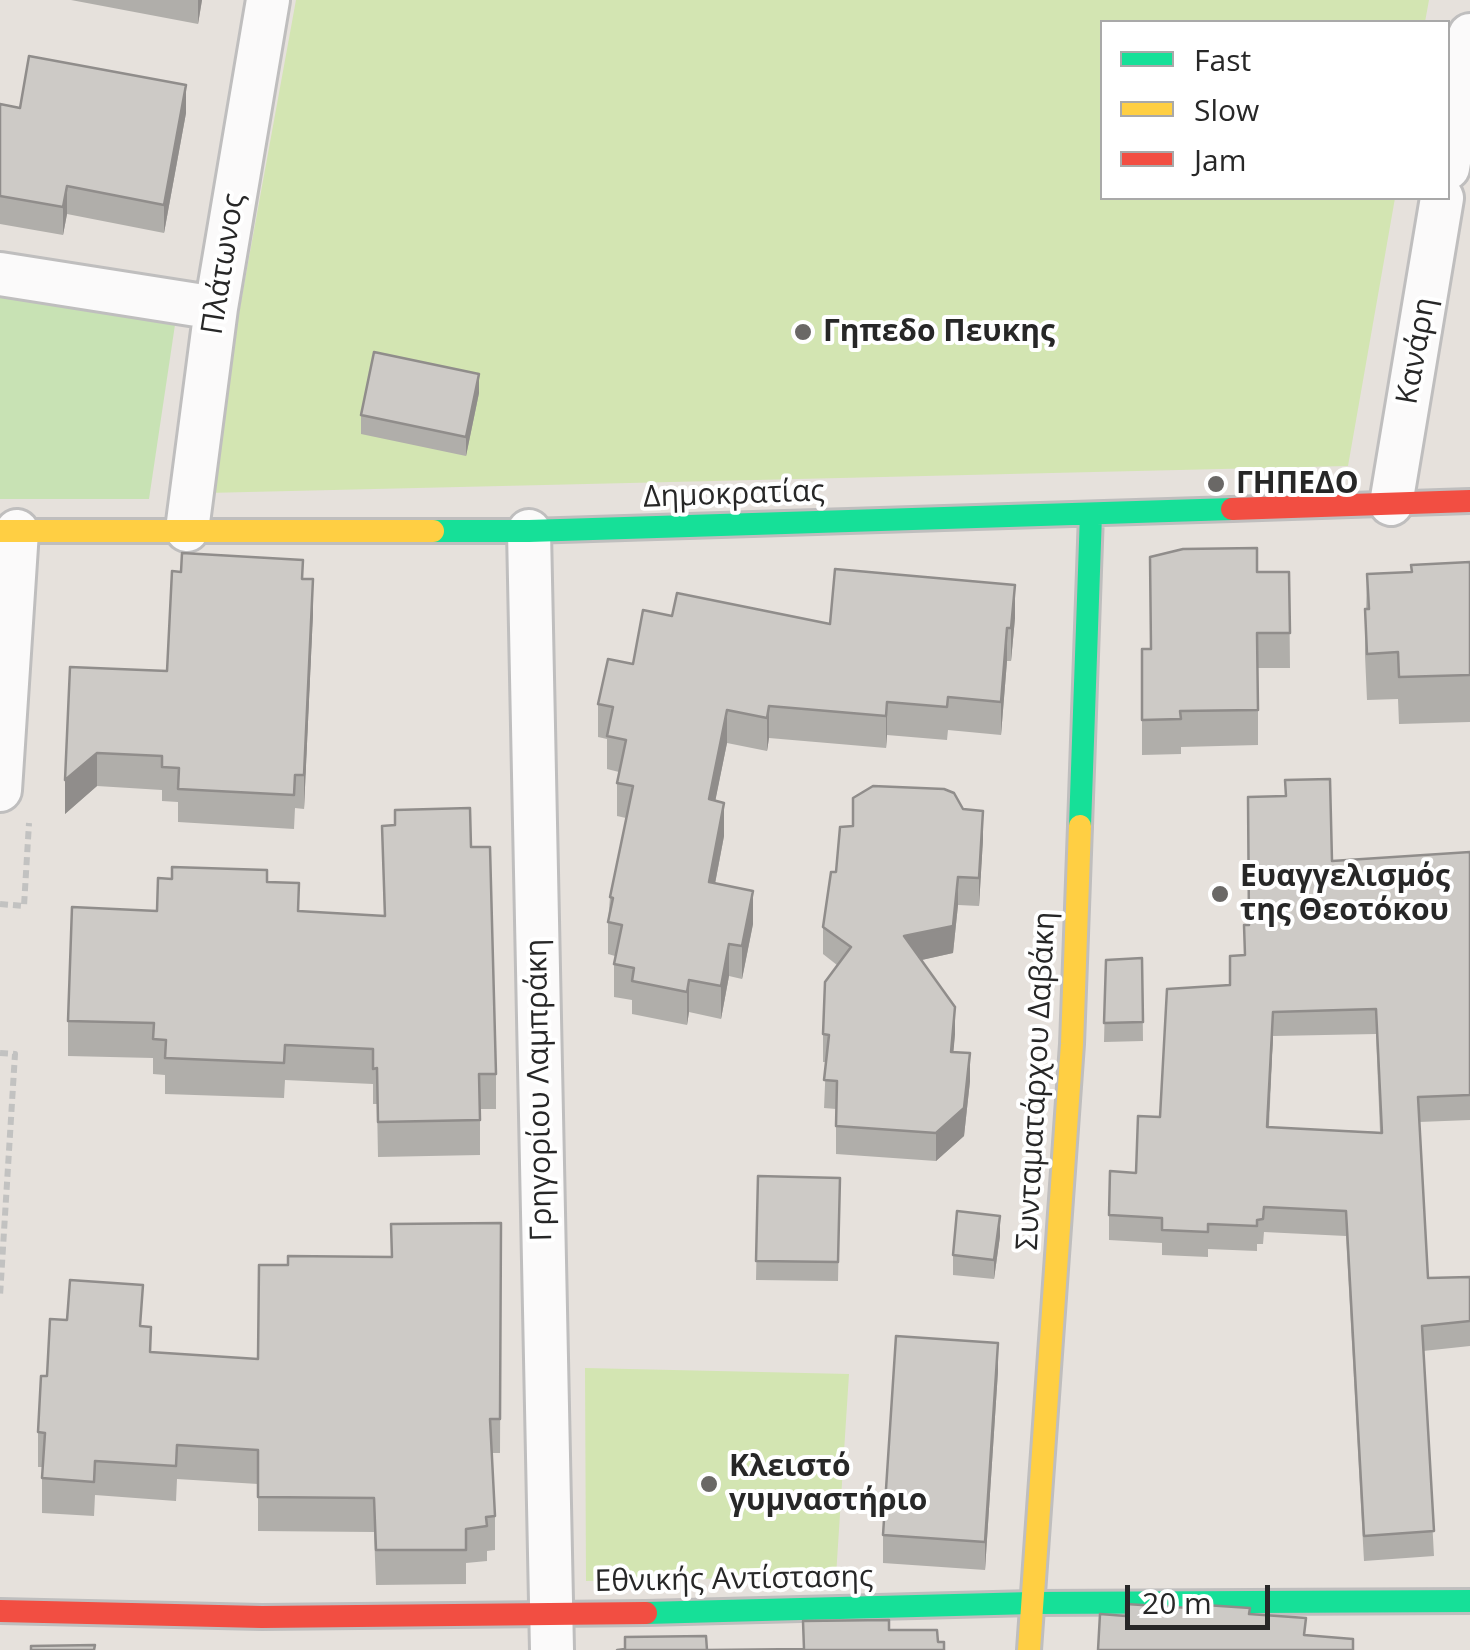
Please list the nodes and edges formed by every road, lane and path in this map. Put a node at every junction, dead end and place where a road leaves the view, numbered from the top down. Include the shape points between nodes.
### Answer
1 (268, 0) edge
2 (1470, 35) edge
3 (1450, 156) edge
4 (1442, 200) edge
5 (0, 274) edge
6 (216, 308) junction
7 (1470, 501) edge
8 (1390, 504) junction
9 (1091, 514) junction
10 (187, 530) junction
11 (8, 531) edge
12 (529, 531) junction
13 (0, 790) edge
14 (0, 1052) edge
15 (0, 1296) edge
16 (1470, 1601) edge
17 (1032, 1603) junction
18 (0, 1611) edge
19 (551, 1632) edge
20 (262, 1634) edge
21 (1028, 1650) edge

1 - 6 street, Πλάτωνος
2 - 3 street
4 - 8 street, Κανάρη
5 - 6 street
6 - 10 street, Πλάτωνος
7 - 8 street, Δημοκρατίας
8 - 9 street, Δημοκρατίας
9 - 12 street, Δημοκρατίας
9 - 17 street, Συνταματάρχου Δαβάκη via 1072,1044
10 - 11 street, Δημοκρατίας
10 - 12 street, Δημοκρατίας
11 - 13 street
12 - 19 street, Γρηγορίου Λαμπράκη
14 - 15 path via 15,1054
16 - 17 street, Εθνικής Αντίστασης
17 - 19 street, Εθνικής Αντίστασης
17 - 21 street, Συνταματάρχου Δαβάκη
18 - 20 street, Εθνικής Αντίστασης
19 - 20 street, Εθνικής Αντίστασης

